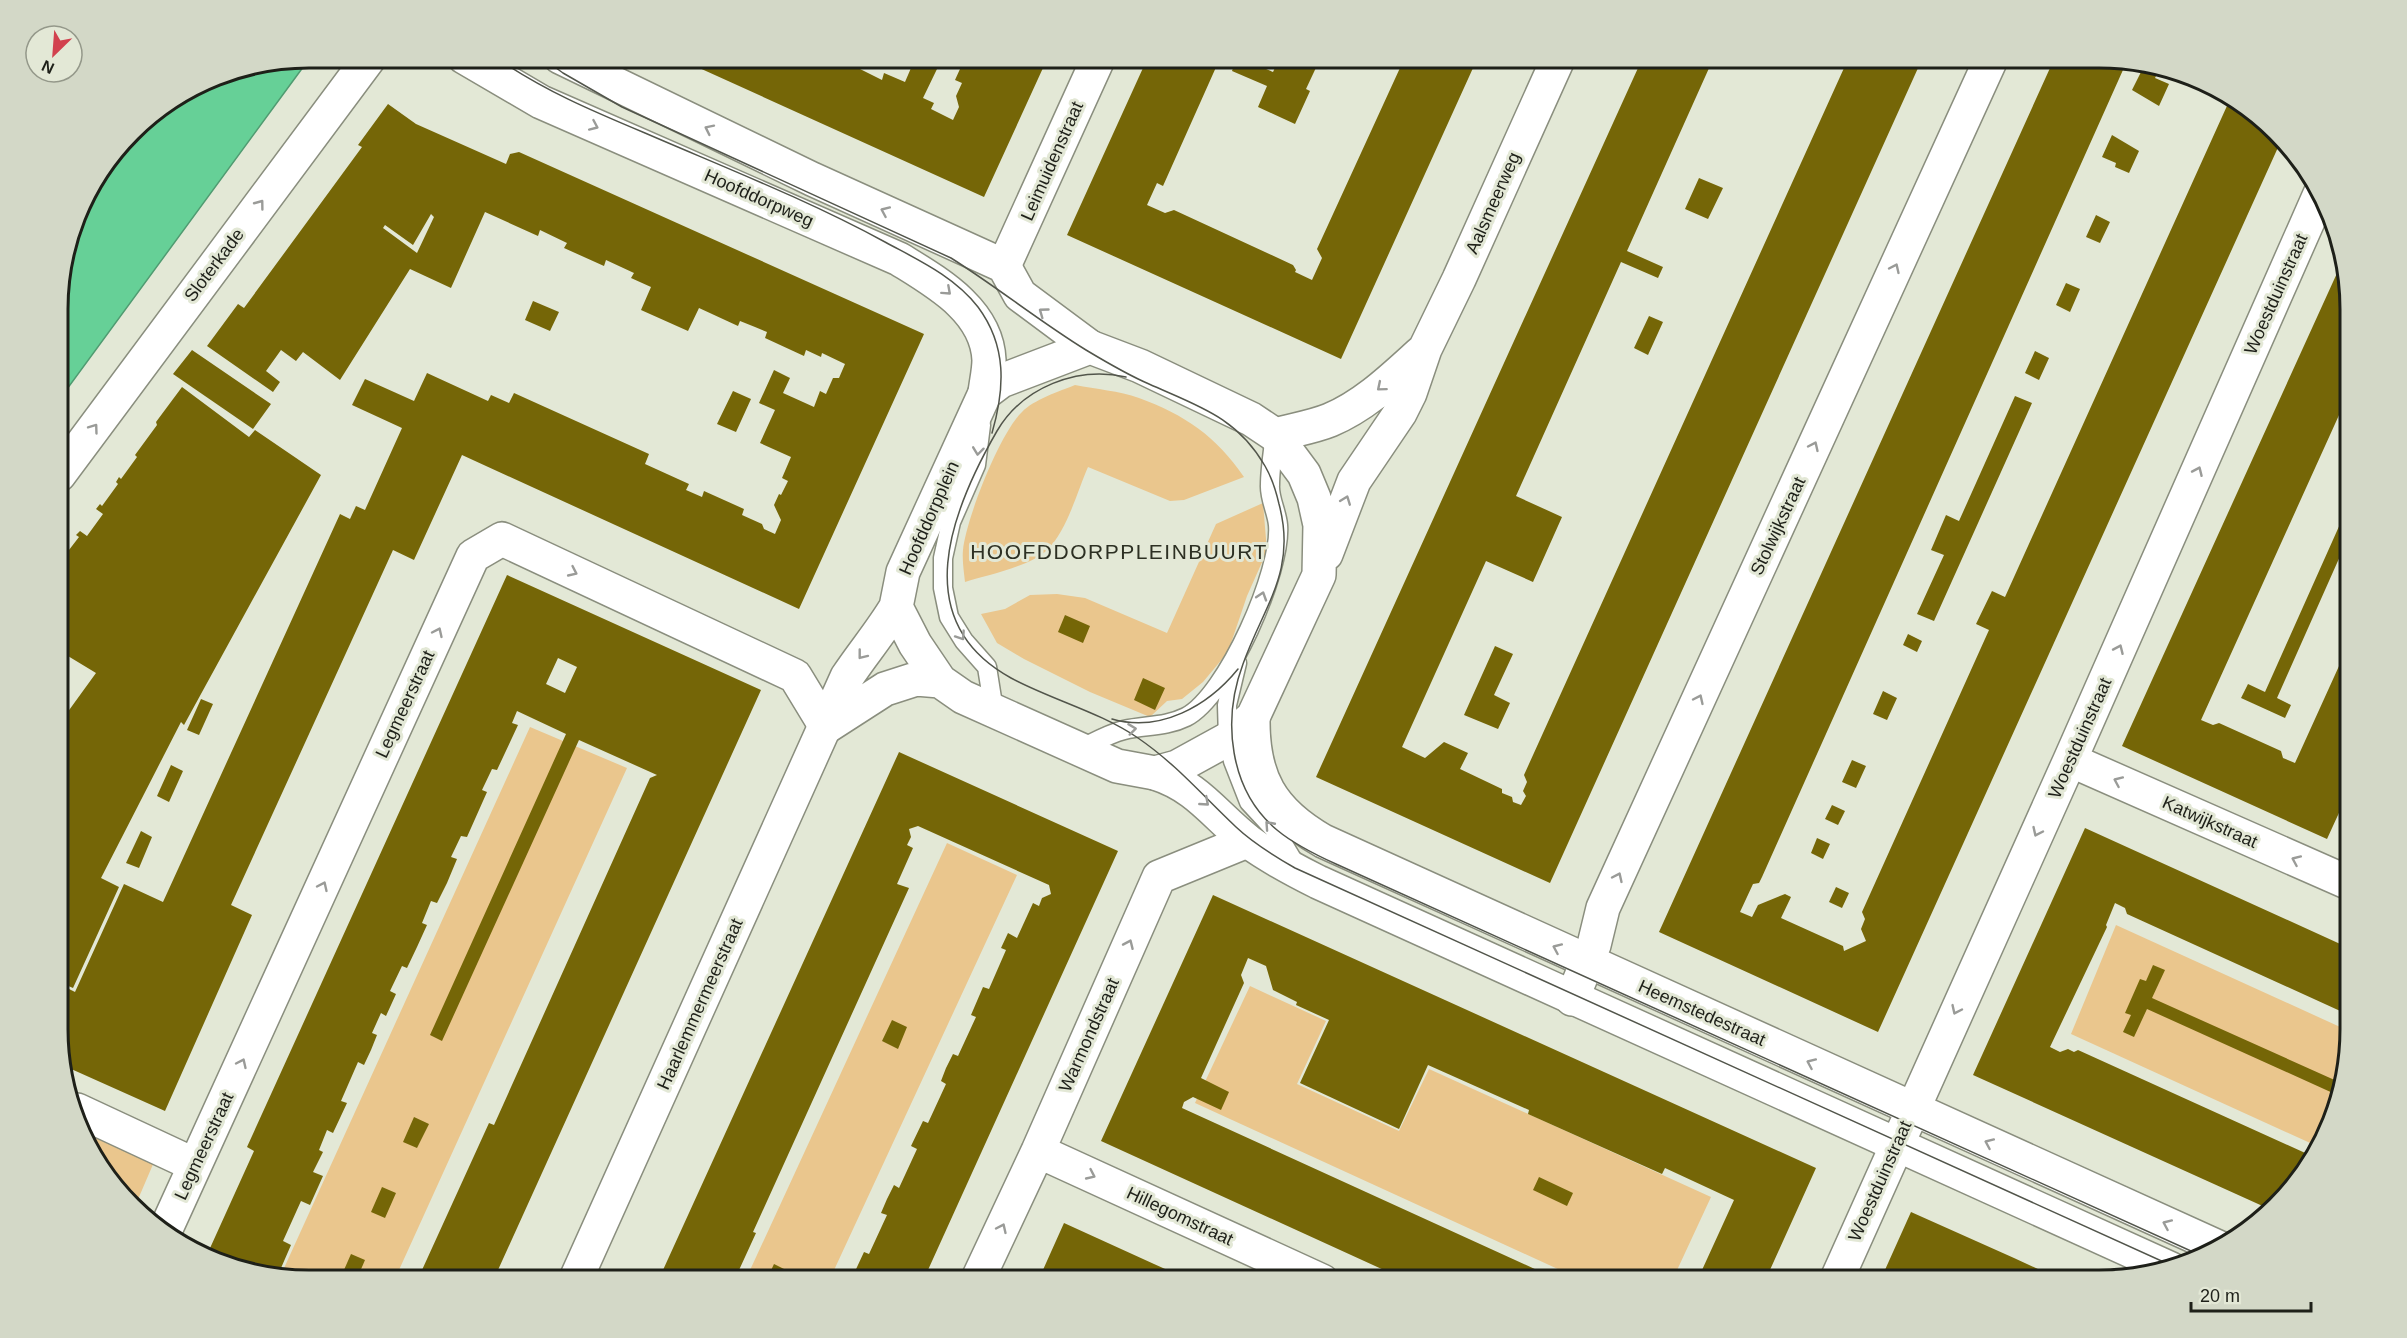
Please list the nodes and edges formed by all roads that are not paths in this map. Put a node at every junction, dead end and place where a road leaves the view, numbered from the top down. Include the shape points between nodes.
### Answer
1 (362, 68) edge
2 (483, 68) edge
3 (583, 68) edge
4 (1094, 68) edge
5 (1554, 68) edge
6 (1987, 68) edge
7 (2316, 204) edge
8 (1004, 266) junction
9 (1090, 347) junction
10 (1425, 349) junction
11 (985, 393) junction
12 (1275, 435) junction
13 (68, 463) edge
14 (1319, 575) junction
15 (896, 607) junction
16 (1240, 650) junction
17 (940, 681) junction
18 (994, 711) junction
19 (1253, 717) junction
20 (826, 727) junction
21 (1228, 739) junction
22 (1078, 750) junction
23 (2070, 760) junction
24 (1155, 773) junction
25 (1247, 841) junction
26 (1301, 874) junction
27 (2340, 879) edge
28 (1593, 946) junction
29 (1572, 999) junction
30 (1918, 1094) junction
31 (82, 1112) edge
32 (1038, 1151) junction
33 (1891, 1158) junction
34 (195, 1165) junction
35 (168, 1225) edge
36 (2210, 1243) edge
37 (2156, 1263) edge
38 (581, 1270) edge
39 (982, 1270) edge
40 (1298, 1270) edge
41 (1841, 1270) edge

13 -> 1 street, Sloterkade
2 -> 11 street, Hoofddorpweg via 541,102 899,259 946,288 983,333 989,360
8 -> 3 street
4 - 8 street, Leimuidenstraat
5 - 10 street, Aalsmeerweg
28 -> 6 street, Stolwijkstraat via 1603,908
23 -> 7 street, Woestduinstraat
9 -> 8 street via 1020,295
9 - 11 street via 1001,381
9 - 12 street via 1251,418
10 -> 12 street, Aalsmeerweg via 1349,411 1328,421
14 -> 10 street, Aalsmeerweg via 1354,481 1400,413
11 - 15 street, Hoofddorpplein via 903,572
11 -> 18 lane, Hoofddorpplein via 976,465 951,522 943,558 943,588 949,617 987,667
12 - 14 street via 1304,474 1314,498 1320,525
16 -> 12 lane via 1272,566 1278,526 1269,486
14 - 19 street
15 - 17 street
15 -> 20 street, Haarlemmermeerstraat via 847,677
16 - 21 lane via 1227,705
22 -> 16 lane via 1123,730 1160,726 1187,716 1207,701
17 - 18 street
17 - 20 street via 916,679 885,688
18 - 22 street
19 - 21 street
28 -> 19 street, Heemstedestraat via 1303,830 1287,816 1262,782 1253,741
34 -> 20 street, Legmeerstraat via 473,556 502,539 795,676
20 - 38 street, Haarlemmermeerstraat
21 - 24 street via 1176,767
26 -> 21 lane via 1274,829 1249,802
22 - 24 street via 1117,766
27 -> 23 street, Katwijkstraat
23 -> 30 street, Woestduinstraat
24 -> 25 street via 1187,786
25 - 26 street
32 -> 25 street, Warmondstraat via 1159,877
26 - 29 street
28 - 29 street, Stolwijkstraat
30 -> 28 street, Heemstedestraat
29 - 33 street
30 - 33 street, Woestduinstraat
36 -> 30 street, Heemstedestraat
31 - 34 street
39 -> 32 street, Warmondstraat
32 -> 40 street, Hillegomstraat
33 - 37 street
33 - 41 street, Woestduinstraat
34 - 35 street, Legmeerstraat

